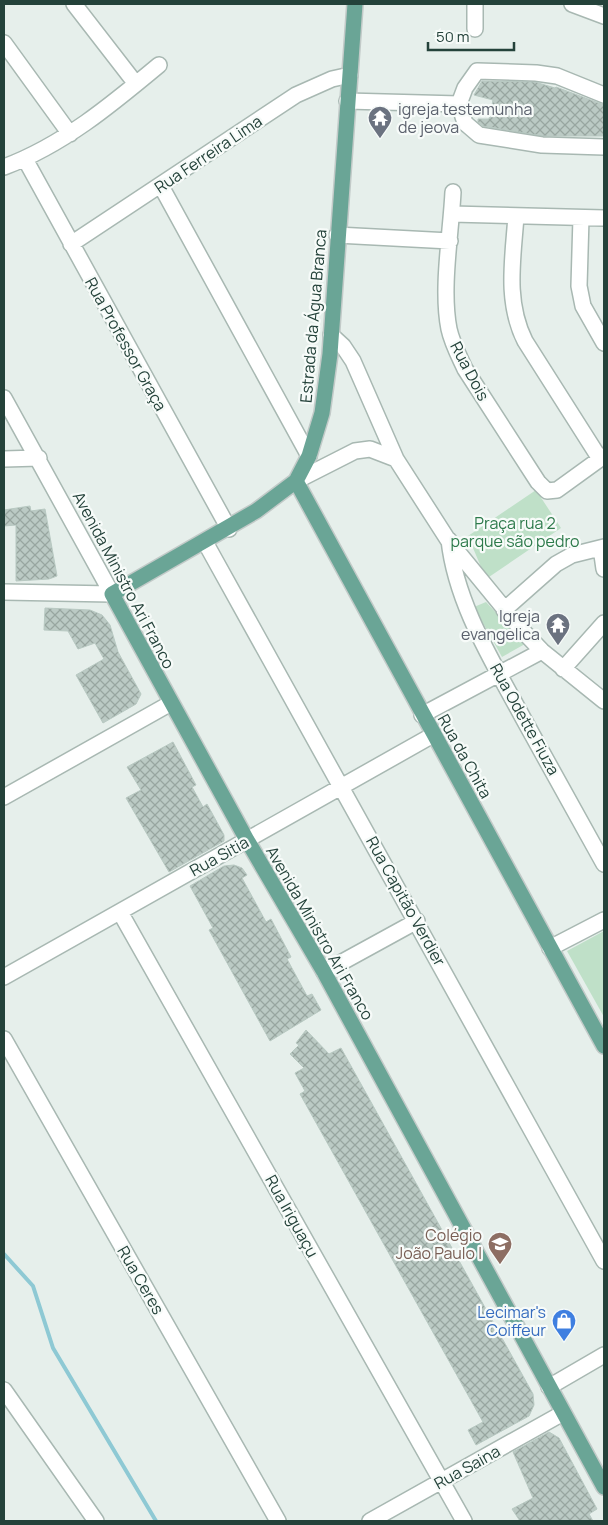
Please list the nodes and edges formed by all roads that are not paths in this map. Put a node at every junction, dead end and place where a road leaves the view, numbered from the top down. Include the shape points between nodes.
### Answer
1 (74, 4) edge
2 (355, 4) edge
3 (474, 4) edge
4 (572, 4) edge
5 (604, 16) edge
6 (475, 29) dead end
7 (4, 43) edge
8 (159, 65) dead end
9 (350, 75) junction
10 (136, 84) junction
11 (604, 95) edge
12 (347, 101) junction
13 (458, 104) junction
14 (70, 134) junction
15 (604, 147) edge
16 (25, 159) junction
17 (4, 167) edge
18 (161, 186) junction
19 (453, 192) dead end
20 (452, 214) junction
21 (516, 216) junction
22 (581, 218) junction
23 (604, 218) edge
24 (337, 235) junction
25 (450, 241) junction
26 (71, 244) junction
27 (331, 335) junction
28 (604, 343) edge
29 (4, 398) edge
30 (309, 456) junction
31 (602, 457) edge
32 (39, 458) junction
33 (4, 459) edge
34 (396, 459) junction
35 (296, 481) junction
36 (229, 528) junction
37 (449, 540) junction
38 (205, 542) junction
39 (603, 548) edge
40 (604, 569) edge
41 (4, 592) edge
42 (112, 594) junction
43 (504, 610) junction
44 (604, 623) edge
45 (542, 651) junction
46 (563, 669) junction
47 (499, 674) junction
48 (604, 701) edge
49 (171, 703) junction
50 (422, 715) junction
51 (433, 736) junction
52 (342, 787) junction
53 (4, 797) edge
54 (247, 840) junction
55 (604, 864) edge
56 (120, 912) junction
57 (417, 920) junction
58 (604, 920) edge
59 (550, 948) junction
60 (324, 972) junction
61 (4, 977) edge
62 (4, 1039) edge
63 (604, 1046) edge
64 (604, 1261) edge
65 (604, 1355) edge
66 (548, 1387) junction
67 (4, 1390) edge
68 (563, 1413) junction
69 (442, 1481) junction
70 (604, 1488) edge
71 (96, 1521) edge
72 (278, 1521) edge
73 (370, 1521) edge
74 (464, 1521) edge

1 - 10 street
2 - 9 main road, Estrada da Água Branca
3 - 6 street
4 - 5 street
7 - 14 street
8 - 10 street
9 - 12 main road, Estrada da Água Branca
9 - 18 street, Rua Ferreira Lima via 332,79 296,95
10 - 14 street
11 - 13 street via 557,76 477,71 464,88
12 - 13 street
12 - 24 main road, Estrada da Água Branca
13 - 15 street via 465,123 479,135 542,145
14 - 16 street
16 - 17 street
16 - 26 street, Rua Professor Graça
18 - 26 street, Rua Ferreira Lima
18 - 30 street
19 - 20 street, Rua Dois
20 - 21 street
20 - 25 street, Rua Dois
21 - 22 street
21 - 31 street via 512,292 516,322 525,341
22 - 23 street
22 - 28 street via 579,286 583,306
24 - 25 street
24 - 27 main road, Estrada da Água Branca
25 - 31 street, Rua Dois via 447,302 455,350 538,482 550,492 557,490
26 - 36 street, Rua Professor Graça
27 - 30 main road, Estrada da Água Branca via 322,413
27 - 34 street via 353,361
29 - 32 street, Avenida Ministro Ari Franco
30 - 35 main road, Estrada da Água Branca
32 - 33 street
32 - 42 street, Avenida Ministro Ari Franco
34 - 35 street via 370,449 355,451
34 - 37 street
35 - 36 main road, Estrada da Água Branca
35 - 50 main road, Rua da Chita
36 - 38 main road, Estrada da Água Branca
37 - 43 street
37 - 47 street, Rua Odette Fiuza via 459,591
38 - 42 main road, Estrada da Água Branca
38 - 52 street, Rua Capitão Verdier
39 - 40 street
39 - 43 street via 572,555 556,564
41 - 42 street
42 - 49 main road, Avenida Ministro Ari Franco
43 - 45 street
44 - 46 street
45 - 46 street
45 - 47 street
46 - 48 street
47 - 50 street
47 - 55 street, Rua Odette Fiuza
49 - 53 street
49 - 54 main road, Avenida Ministro Ari Franco
50 - 51 main road, Rua da Chita
51 - 52 street, Rua Sitia
51 - 59 main road, Rua da Chita
52 - 54 street, Rua Sitia
52 - 57 street, Rua Capitão Verdier
54 - 56 street, Rua Sitia
54 - 60 main road, Avenida Ministro Ari Franco
56 - 61 street, Rua Sitia
56 - 69 street, Rua Iriguaçu
57 - 60 street
57 - 64 street, Rua Capitão Verdier
58 - 59 street
59 - 63 main road, Rua da Chita
60 - 66 main road, Avenida Ministro Ari Franco
62 - 72 street, Rua Ceres
65 - 66 street
66 - 68 main road, Avenida Ministro Ari Franco
67 - 71 street
68 - 69 street, Rua Saina
68 - 70 main road, Avenida Ministro Ari Franco
69 - 73 street, Rua Saina
69 - 74 street, Rua Iriguaçu

